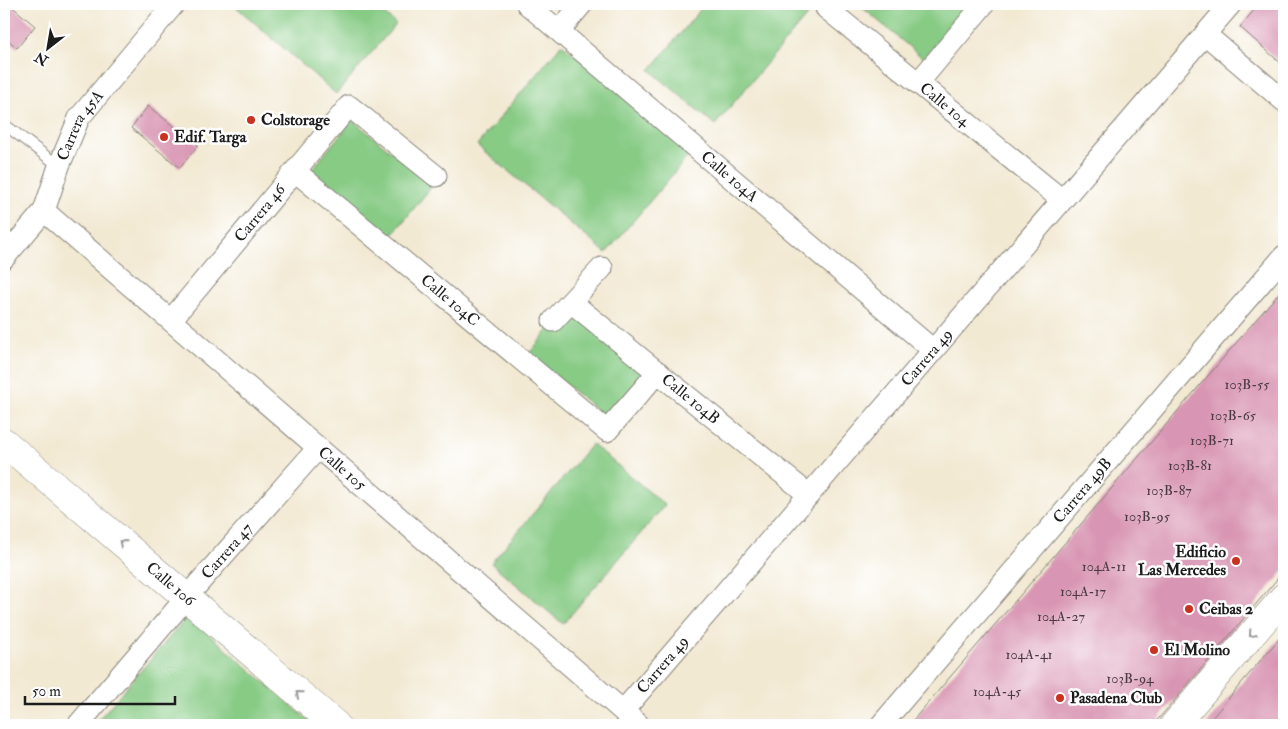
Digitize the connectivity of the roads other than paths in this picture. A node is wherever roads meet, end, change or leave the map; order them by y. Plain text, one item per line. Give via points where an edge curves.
1 (174, 4) edge
2 (527, 4) edge
3 (582, 4) edge
4 (984, 4) edge
5 (1231, 4) edge
6 (828, 6) edge
7 (559, 31) junction
8 (1205, 34) junction
9 (918, 83) junction
10 (1284, 101) edge
11 (4, 124) edge
12 (58, 166) junction
13 (295, 171) junction
14 (436, 176) dead end
15 (1062, 200) junction
16 (44, 211) junction
17 (1284, 256) edge
18 (4, 258) edge
19 (602, 268) dead end
20 (571, 302) junction
21 (171, 320) junction
22 (553, 321) dead end
23 (934, 350) junction
24 (658, 372) junction
25 (4, 442) edge
26 (318, 448) junction
27 (809, 495) junction
28 (1284, 597) edge
29 (186, 598) junction
30 (623, 712) junction
31 (78, 725) edge
32 (336, 725) edge
33 (639, 725) edge
34 (881, 725) edge
35 (1174, 725) edge

1 - 12 street, Carrera 45A via 79,118
2 - 7 street, Calle 104A
3 - 7 street
4 - 9 street
5 - 8 street, Carrera 49
6 - 9 street, Calle 104
7 - 23 street, Calle 104A
8 - 10 street
8 - 15 street, Carrera 49
9 - 15 street, Calle 104
11 - 12 lane
12 - 16 street, Carrera 45A
13 - 14 street, Carrera 46 via 349,106
13 - 21 street, Carrera 46
13 - 24 street, Calle 104C via 607,431
15 - 23 street, Carrera 49
16 - 18 street, Carrera 45A
16 - 21 street, Calle 105
17 - 34 street, Carrera 49B
19 - 20 street
20 - 22 street
20 - 24 street, Calle 104B
21 - 26 street, Calle 105
23 - 27 street, Carrera 49
24 - 27 street, Calle 104B
29 -> 25 street, Calle 106
26 - 29 street, Carrera 47
26 - 30 street, Calle 105
27 - 30 street, Carrera 49
28 -> 35 street
29 - 31 street, Carrera 47
32 -> 29 street, Calle 106
30 - 33 street, Calle 105

